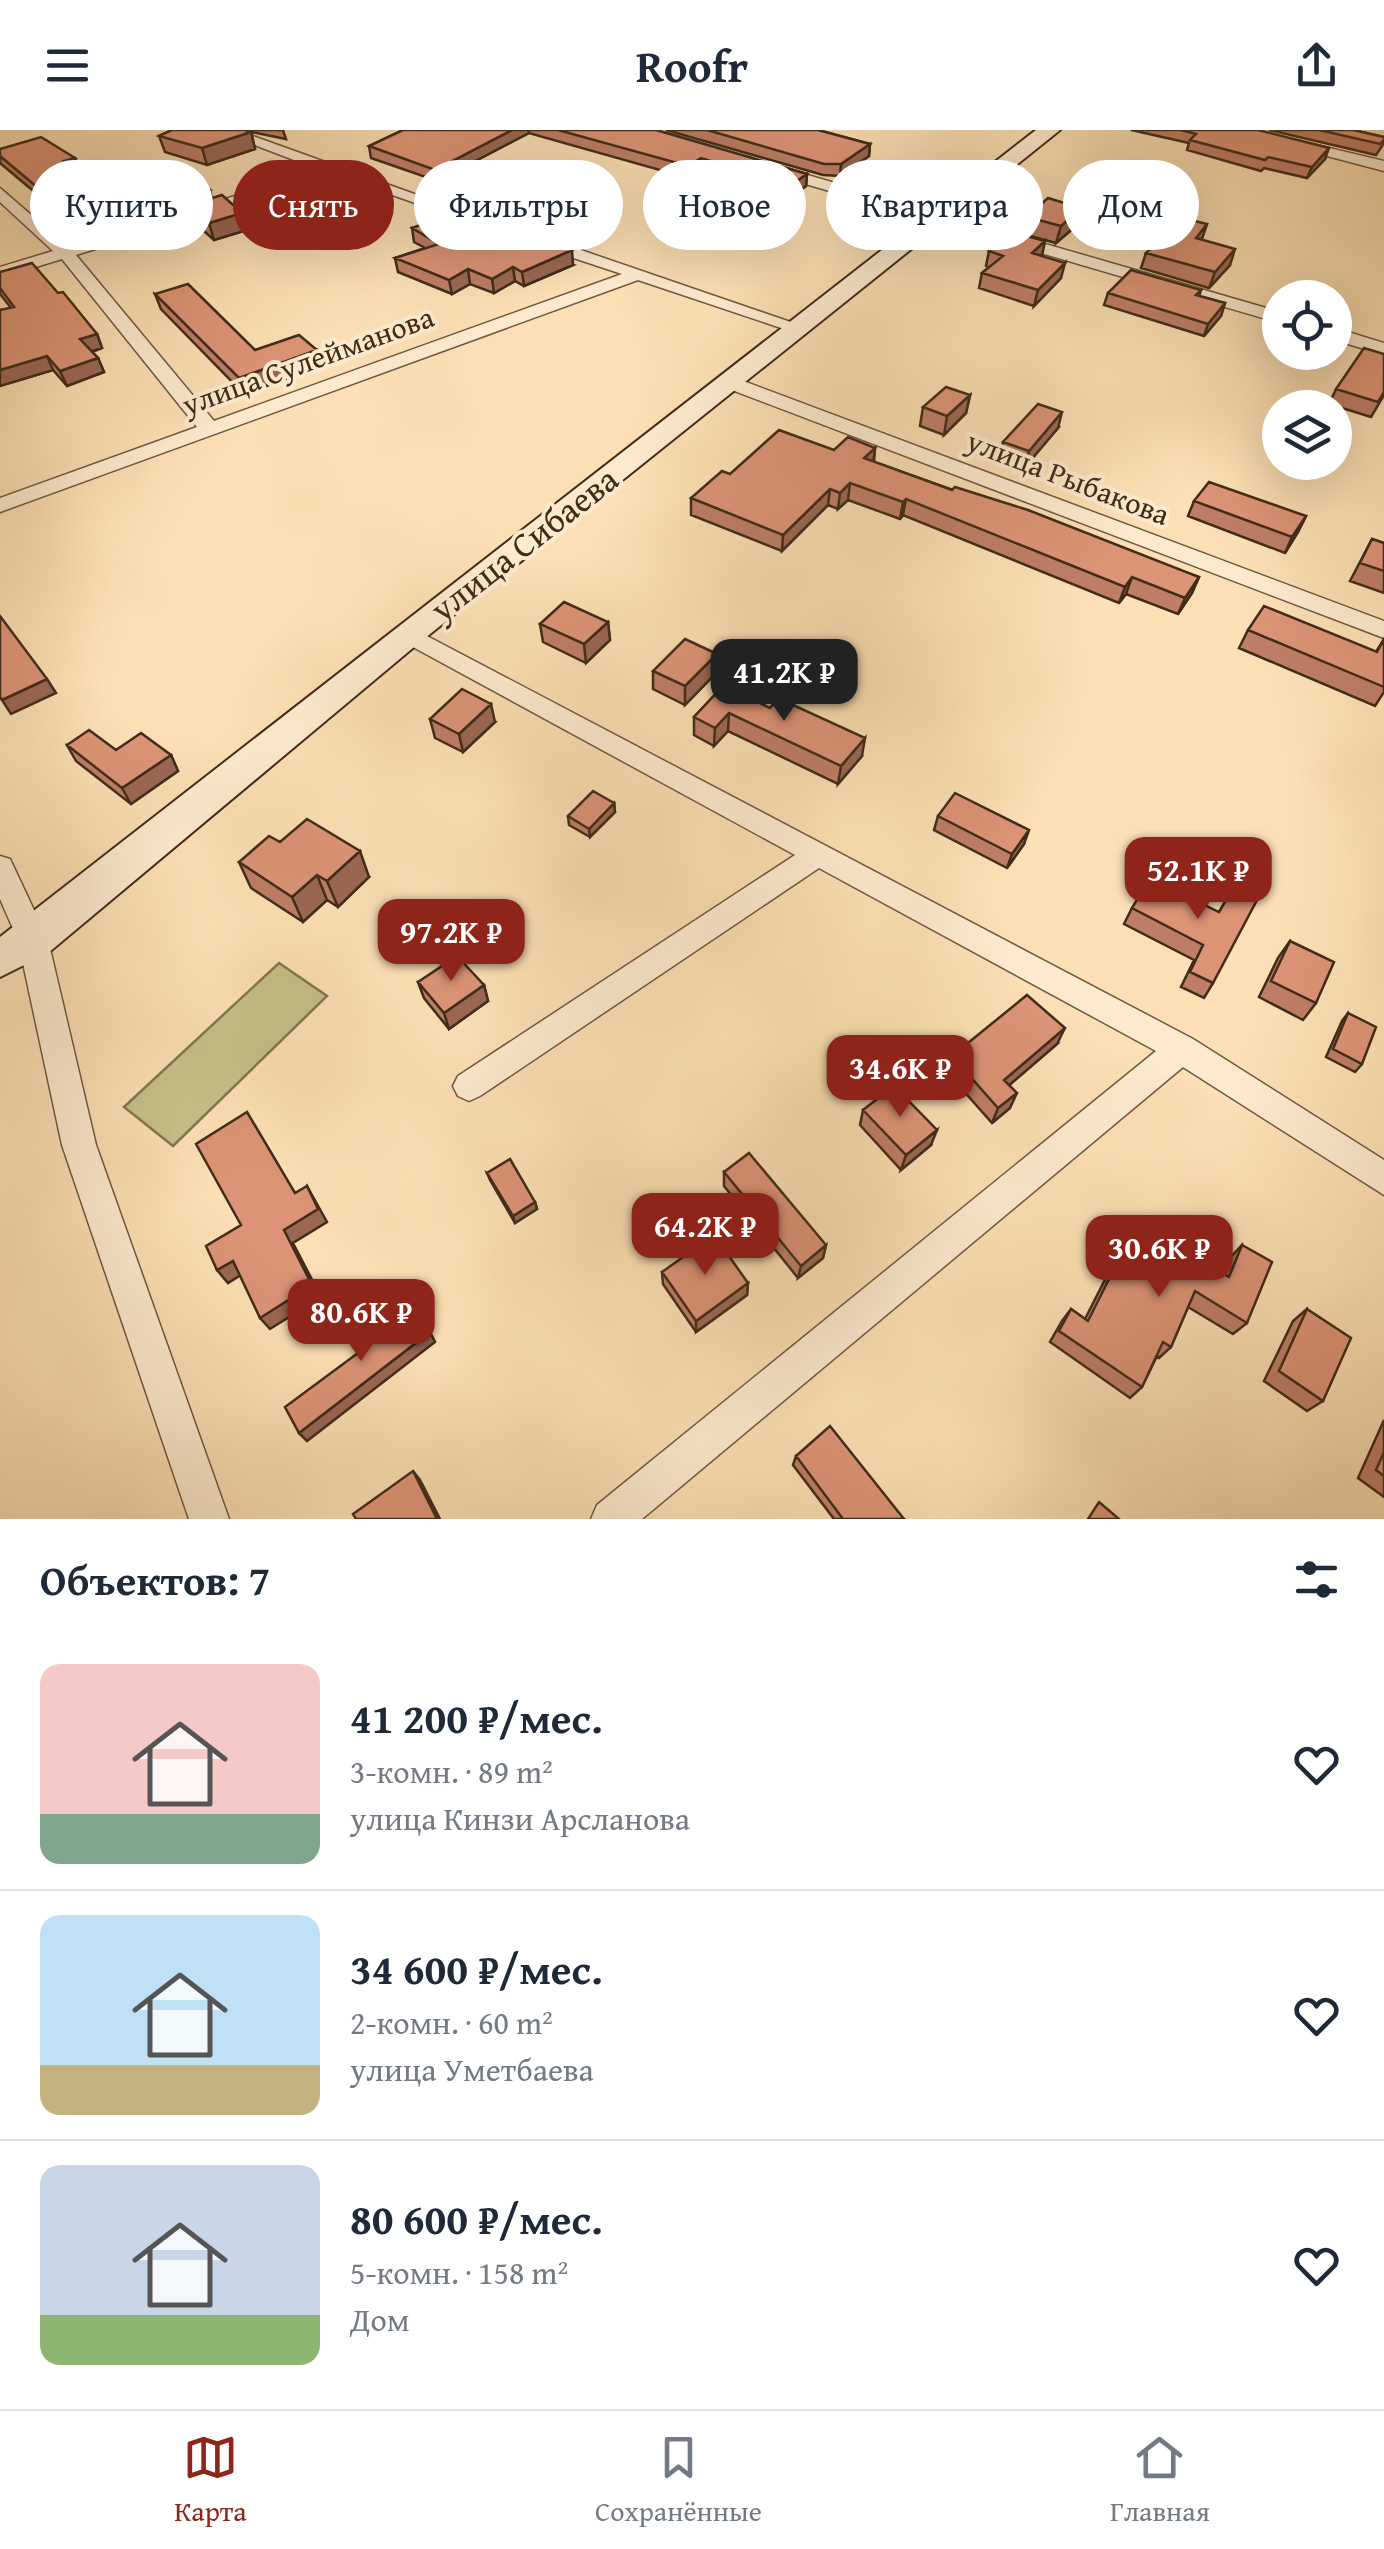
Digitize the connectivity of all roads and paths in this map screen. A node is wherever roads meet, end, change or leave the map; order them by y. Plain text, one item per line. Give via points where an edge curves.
1 (222, 130) edge
2 (1048, 130) edge
3 (1236, 130) edge
4 (301, 160) edge
5 (1010, 160) edge
6 (1384, 166) edge
7 (0, 193) edge
8 (233, 203) edge
9 (1043, 249) edge
10 (566, 250) edge
11 (896, 250) edge
12 (68, 255) junction
13 (0, 274) edge
14 (638, 274) junction
15 (1262, 313) edge
16 (799, 328) junction
17 (1352, 339) edge
18 (1384, 348) edge
19 (731, 383) junction
20 (209, 428) junction
21 (0, 505) edge
22 (1384, 630) edge
23 (408, 634) junction
24 (818, 854) junction
25 (0, 868) edge
26 (16, 950) edge
27 (1182, 1048) junction
28 (469, 1086) dead end
29 (1384, 1179) edge
30 (210, 1519) edge
31 (610, 1519) edge

1 - 4 street
2 - 5 main road, улица Сибаева
3 - 6 street
7 - 12 street
8 - 12 street
9 - 15 street
10 - 14 street
11 - 16 main road, улица Сибаева
12 - 13 street
12 - 20 street
14 - 16 street
14 - 20 street, улица Сулейманова
16 - 19 main road, улица Сибаева
17 - 18 street
19 - 22 street, улица Рыбакова
19 - 23 main road, улица Сибаева
20 - 21 street, улица Сулейманова
23 - 24 street
23 - 26 main road, улица Сибаева
24 - 27 street
24 - 28 street
25 - 26 street
26 - 30 street
27 - 29 street
27 - 31 street

